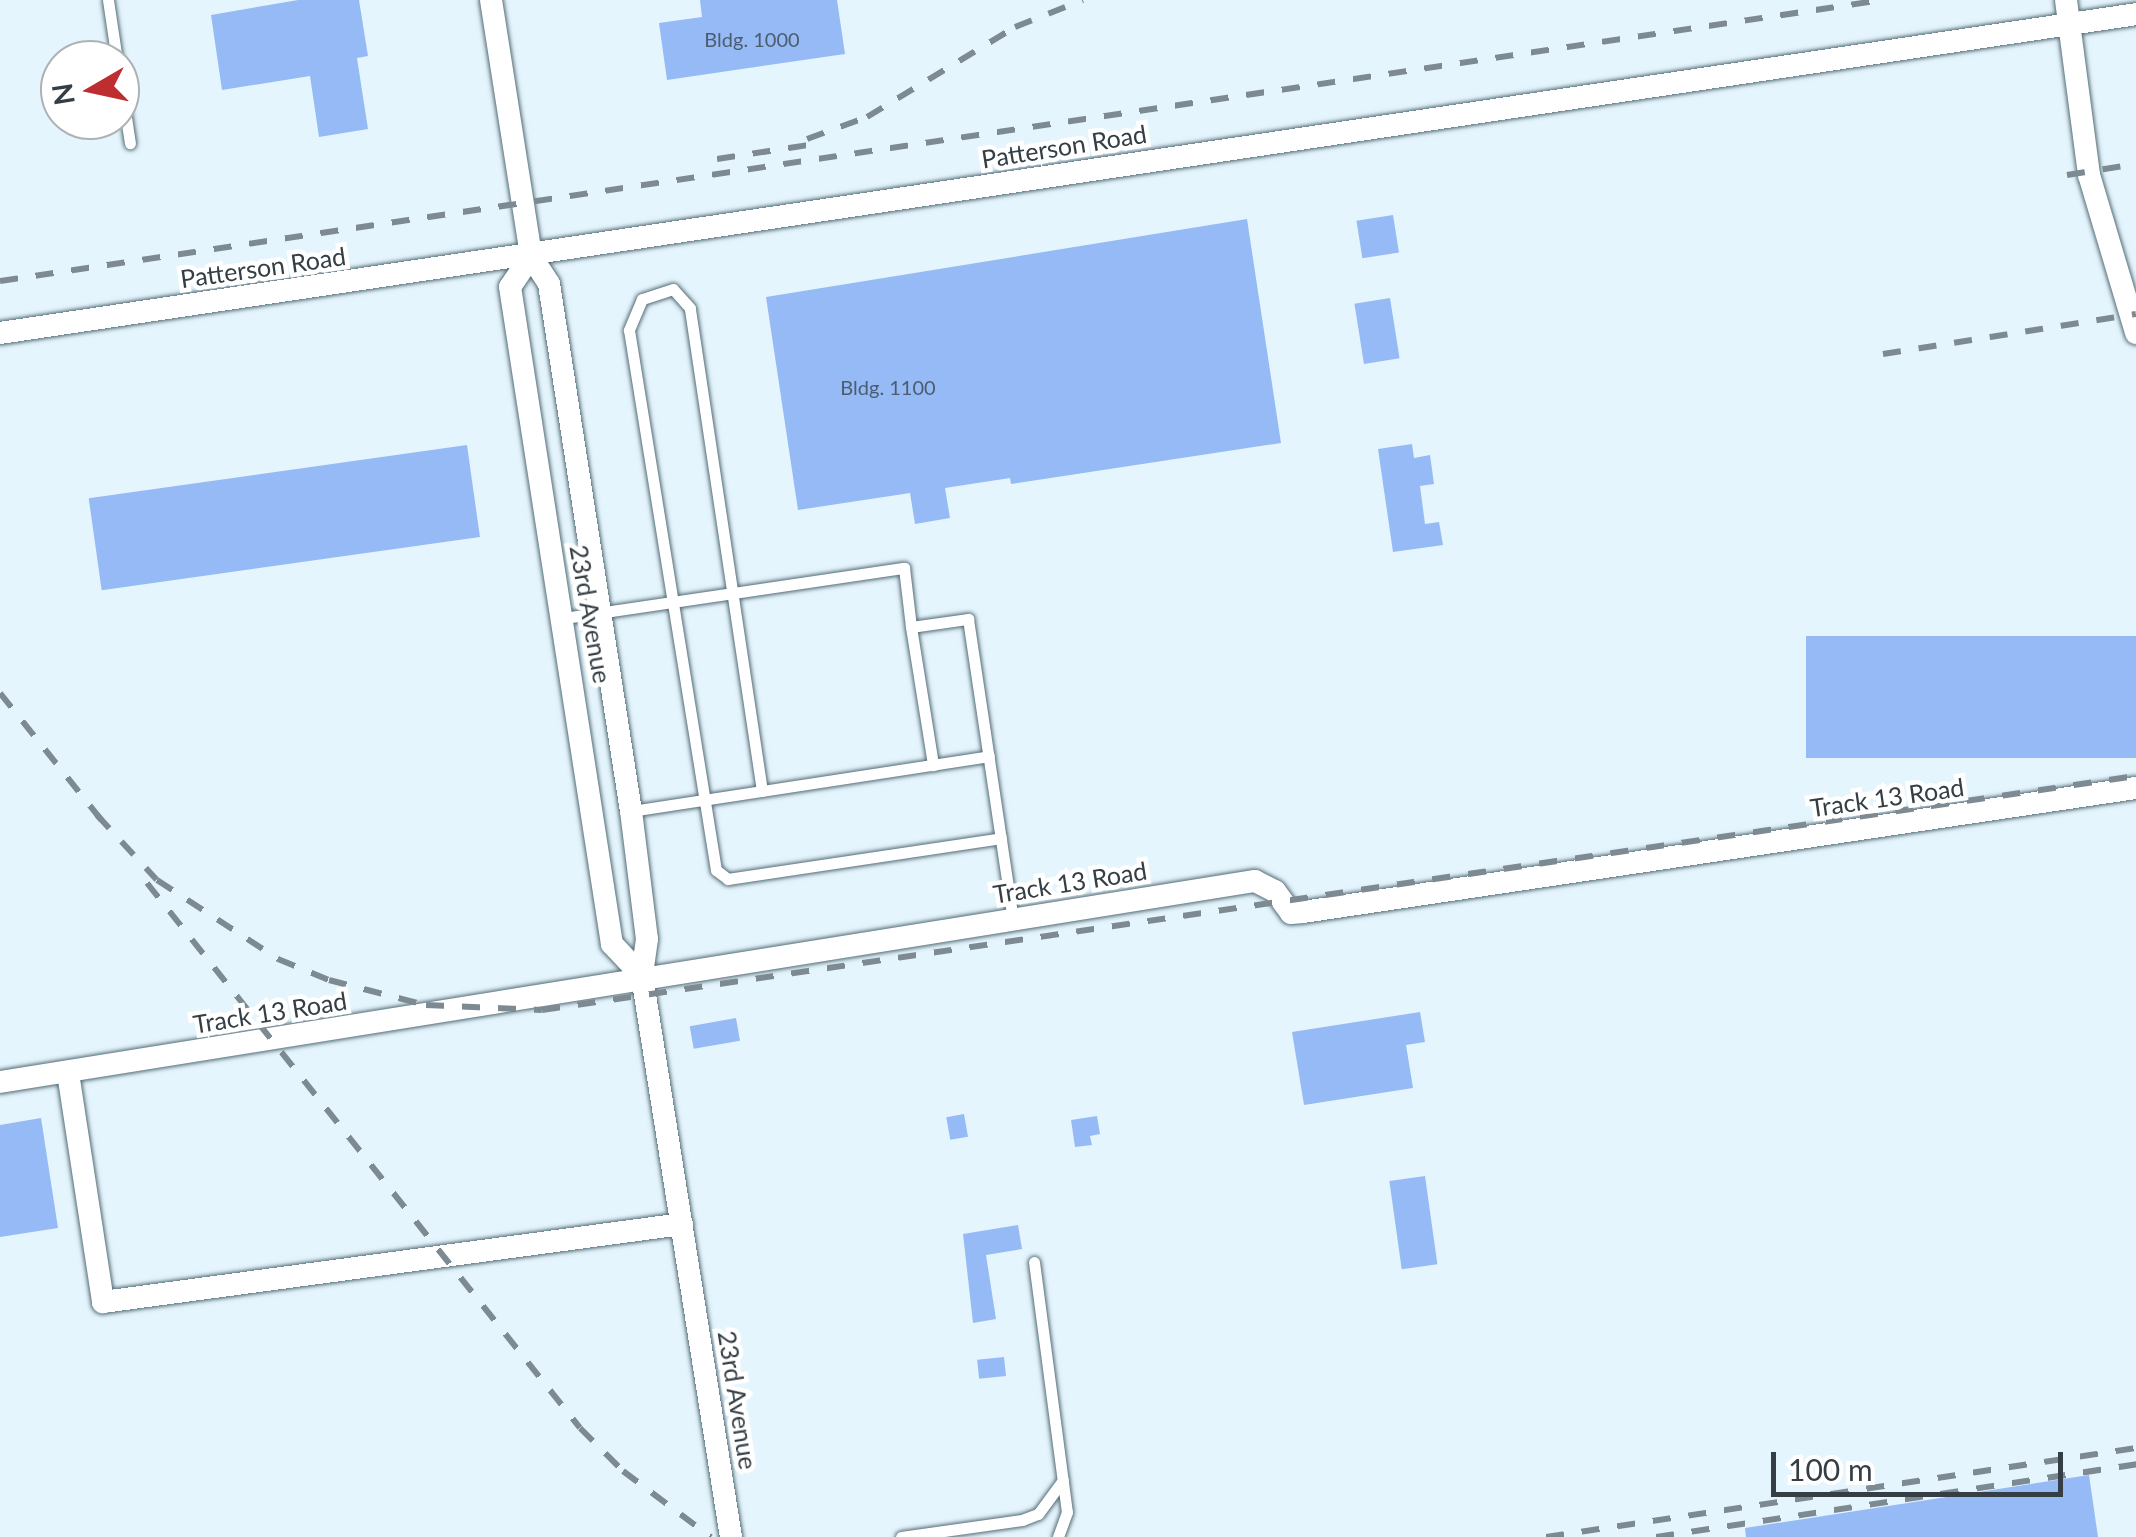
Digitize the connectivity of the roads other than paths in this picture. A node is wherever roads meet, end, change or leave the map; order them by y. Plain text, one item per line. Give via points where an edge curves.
1 (108, 0) edge
2 (491, 0) edge
3 (2066, 0) edge
4 (2136, 14) edge
5 (2070, 24) junction
6 (114, 40) edge
7 (531, 256) junction
8 (0, 333) edge
9 (2136, 333) edge
10 (728, 594) junction
11 (669, 602) junction
12 (598, 614) junction
13 (564, 618) junction
14 (912, 627) junction
15 (989, 756) junction
16 (933, 764) junction
17 (2136, 788) edge
18 (762, 791) junction
19 (701, 800) junction
20 (632, 811) junction
21 (1001, 838) junction
22 (1014, 919) junction
23 (642, 976) junction
24 (68, 1072) junction
25 (0, 1082) edge
26 (682, 1224) junction
27 (1034, 1262) dead end
28 (1062, 1480) junction
29 (734, 1535) edge
30 (901, 1537) edge
31 (1058, 1537) edge

1 - 6 lane
2 - 7 street, 23rd Avenue
3 - 5 street
4 - 5 street, Patterson Road
5 - 7 street, Patterson Road
5 - 9 street via 2088,172
7 - 8 street, Patterson Road
7 - 12 street, 23rd Avenue via 549,284
7 - 13 street, 23rd Avenue via 510,287
10 - 11 lane
10 - 11 lane via 690,308 682,292 672,289 642,299 629,330
10 - 14 lane via 904,568
10 - 18 lane
11 - 12 lane
11 - 19 lane
12 - 13 lane
12 - 20 street, 23rd Avenue
13 - 23 street, 23rd Avenue via 612,944
14 - 15 lane via 968,619
14 - 16 lane
15 - 16 lane
15 - 21 lane
16 - 18 lane
17 - 22 street, Track 13 Road via 1304,912 1292,913 1255,881
18 - 19 lane
19 - 20 lane
19 - 21 lane via 712,860 728,879
20 - 23 street, 23rd Avenue via 647,939
21 - 22 lane
22 - 23 street, Track 13 Road
23 - 24 street, Track 13 Road
23 - 26 street, 23rd Avenue
24 - 25 street, Track 13 Road
24 - 26 street via 103,1302
26 - 29 street, 23rd Avenue
27 - 28 lane
28 - 30 lane via 1038,1514
28 - 31 lane via 1067,1512

